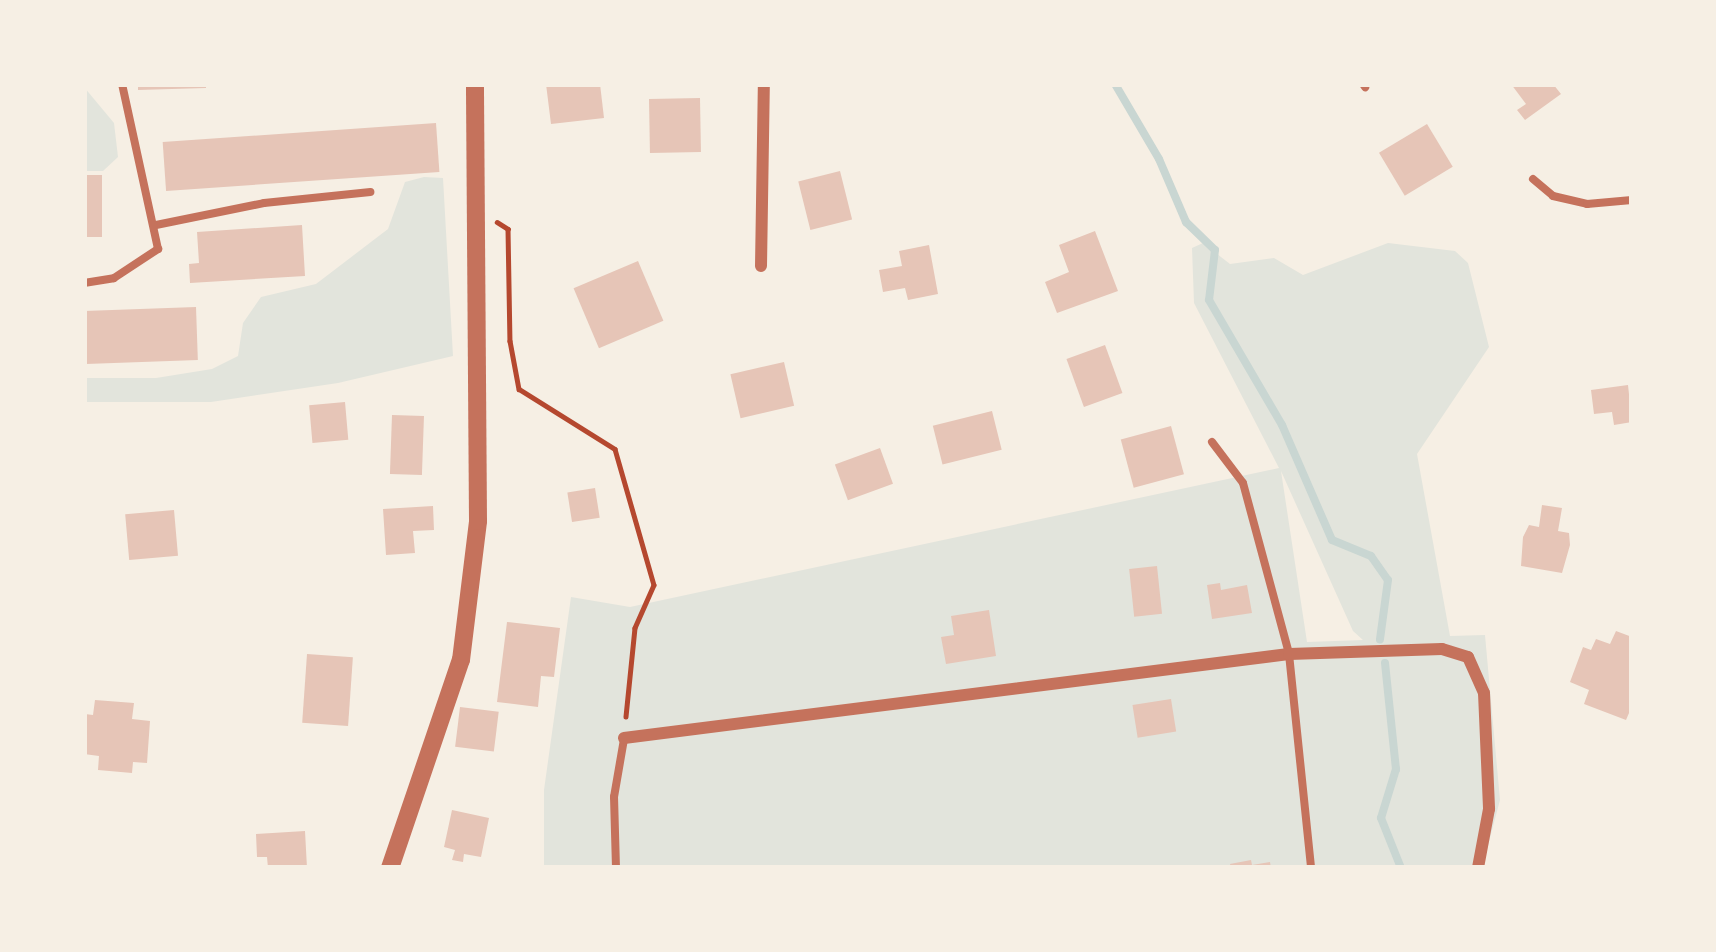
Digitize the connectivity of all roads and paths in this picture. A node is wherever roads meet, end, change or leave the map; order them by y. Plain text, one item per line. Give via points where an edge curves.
1 (122, 84) edge
2 (475, 84) edge
3 (764, 84) edge
4 (1533, 179) dead end
5 (370, 193) dead end
6 (1632, 200) edge
7 (477, 210) junction
8 (156, 225) junction
9 (761, 266) dead end
10 (84, 283) edge
11 (1212, 442) dead end
12 (1289, 654) junction
13 (624, 738) junction
14 (389, 868) edge
15 (616, 868) edge
16 (1311, 868) edge
17 (1478, 868) edge

1 - 8 lane
2 - 7 street
3 - 9 street
4 - 6 lane via 1553,196 1587,204
5 - 8 lane via 263,202
7 - 13 path via 508,229 519,389 614,449 654,585 635,628
7 - 14 street via 478,520 461,660
8 - 10 lane via 158,249 114,278
11 - 12 lane via 1249,498
12 - 13 street
12 - 16 lane
12 - 17 street via 1442,649 1468,657 1484,693 1489,808
13 - 15 lane via 614,797

